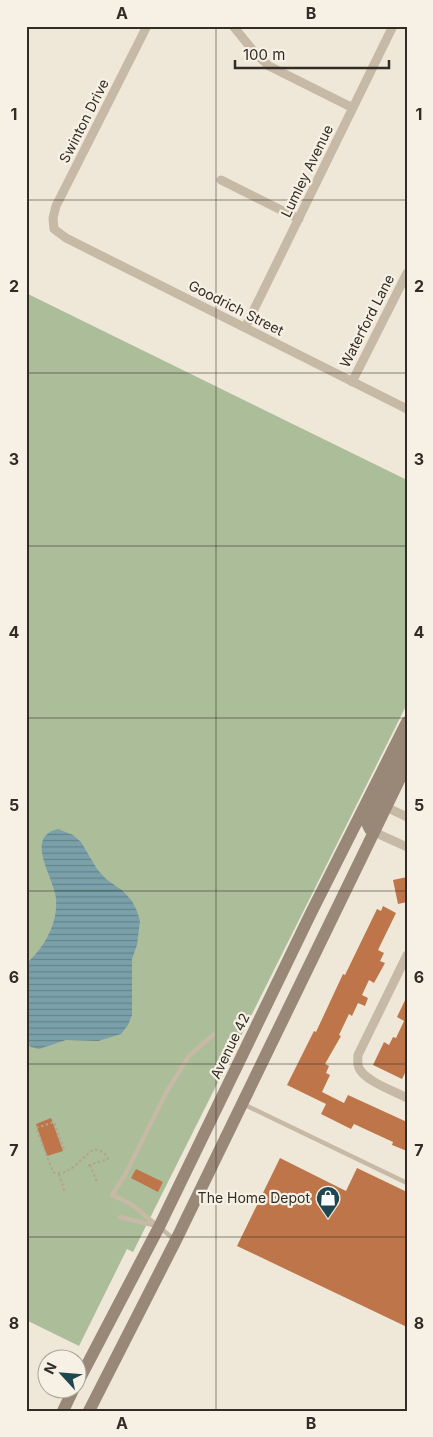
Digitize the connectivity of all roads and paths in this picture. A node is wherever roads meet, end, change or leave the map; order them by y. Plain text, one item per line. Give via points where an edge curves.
1 (147, 26) edge
2 (233, 26) edge
3 (393, 26) edge
4 (353, 108) junction
5 (221, 180) dead end
6 (299, 219) junction
7 (54, 229) joint
8 (407, 273) edge
9 (245, 328) junction
10 (352, 382) junction
11 (407, 409) edge
12 (406, 722) edge
13 (407, 764) edge
14 (386, 807) junction
15 (407, 817) edge
16 (374, 832) junction
17 (407, 847) edge
18 (407, 955) edge
19 (213, 1035) dead end
20 (407, 1098) edge
21 (242, 1103) junction
22 (64, 1149) dead end
23 (90, 1165) junction
24 (86, 1166) dead end
25 (59, 1174) junction
26 (97, 1182) dead end
27 (407, 1183) edge
28 (65, 1193) dead end
29 (120, 1217) dead end
30 (159, 1226) junction
31 (176, 1240) junction
32 (88, 1363) edge
33 (89, 1411) edge

1 - 7 street, Swinton Drive via 56,206
2 - 4 street via 269,66
3 - 4 street, Lumley Avenue
4 - 6 street, Lumley Avenue
5 - 6 street
6 - 9 street, Lumley Avenue
7 - 9 street, Goodrich Street
8 - 10 street, Waterford Lane
9 - 10 street, Goodrich Street
10 - 11 street, Goodrich Street
12 - 16 street via 401,754 367,823
12 - 30 street, Avenue 42
13 - 14 street
14 - 15 street
14 - 16 street
16 - 17 street
16 - 21 street
18 - 20 street via 358,1056 359,1069 374,1082
19 - 30 lane via 190,1056 167,1091 112,1195 131,1204
21 - 27 lane
21 - 31 street
22 - 25 path via 54,1122 36,1128 51,1170
23 - 24 path
23 - 25 path via 108,1159 100,1151 93,1150
23 - 26 path
25 - 28 path
29 - 30 lane
30 - 31 lane
30 - 32 street, Avenue 42
31 - 33 street

